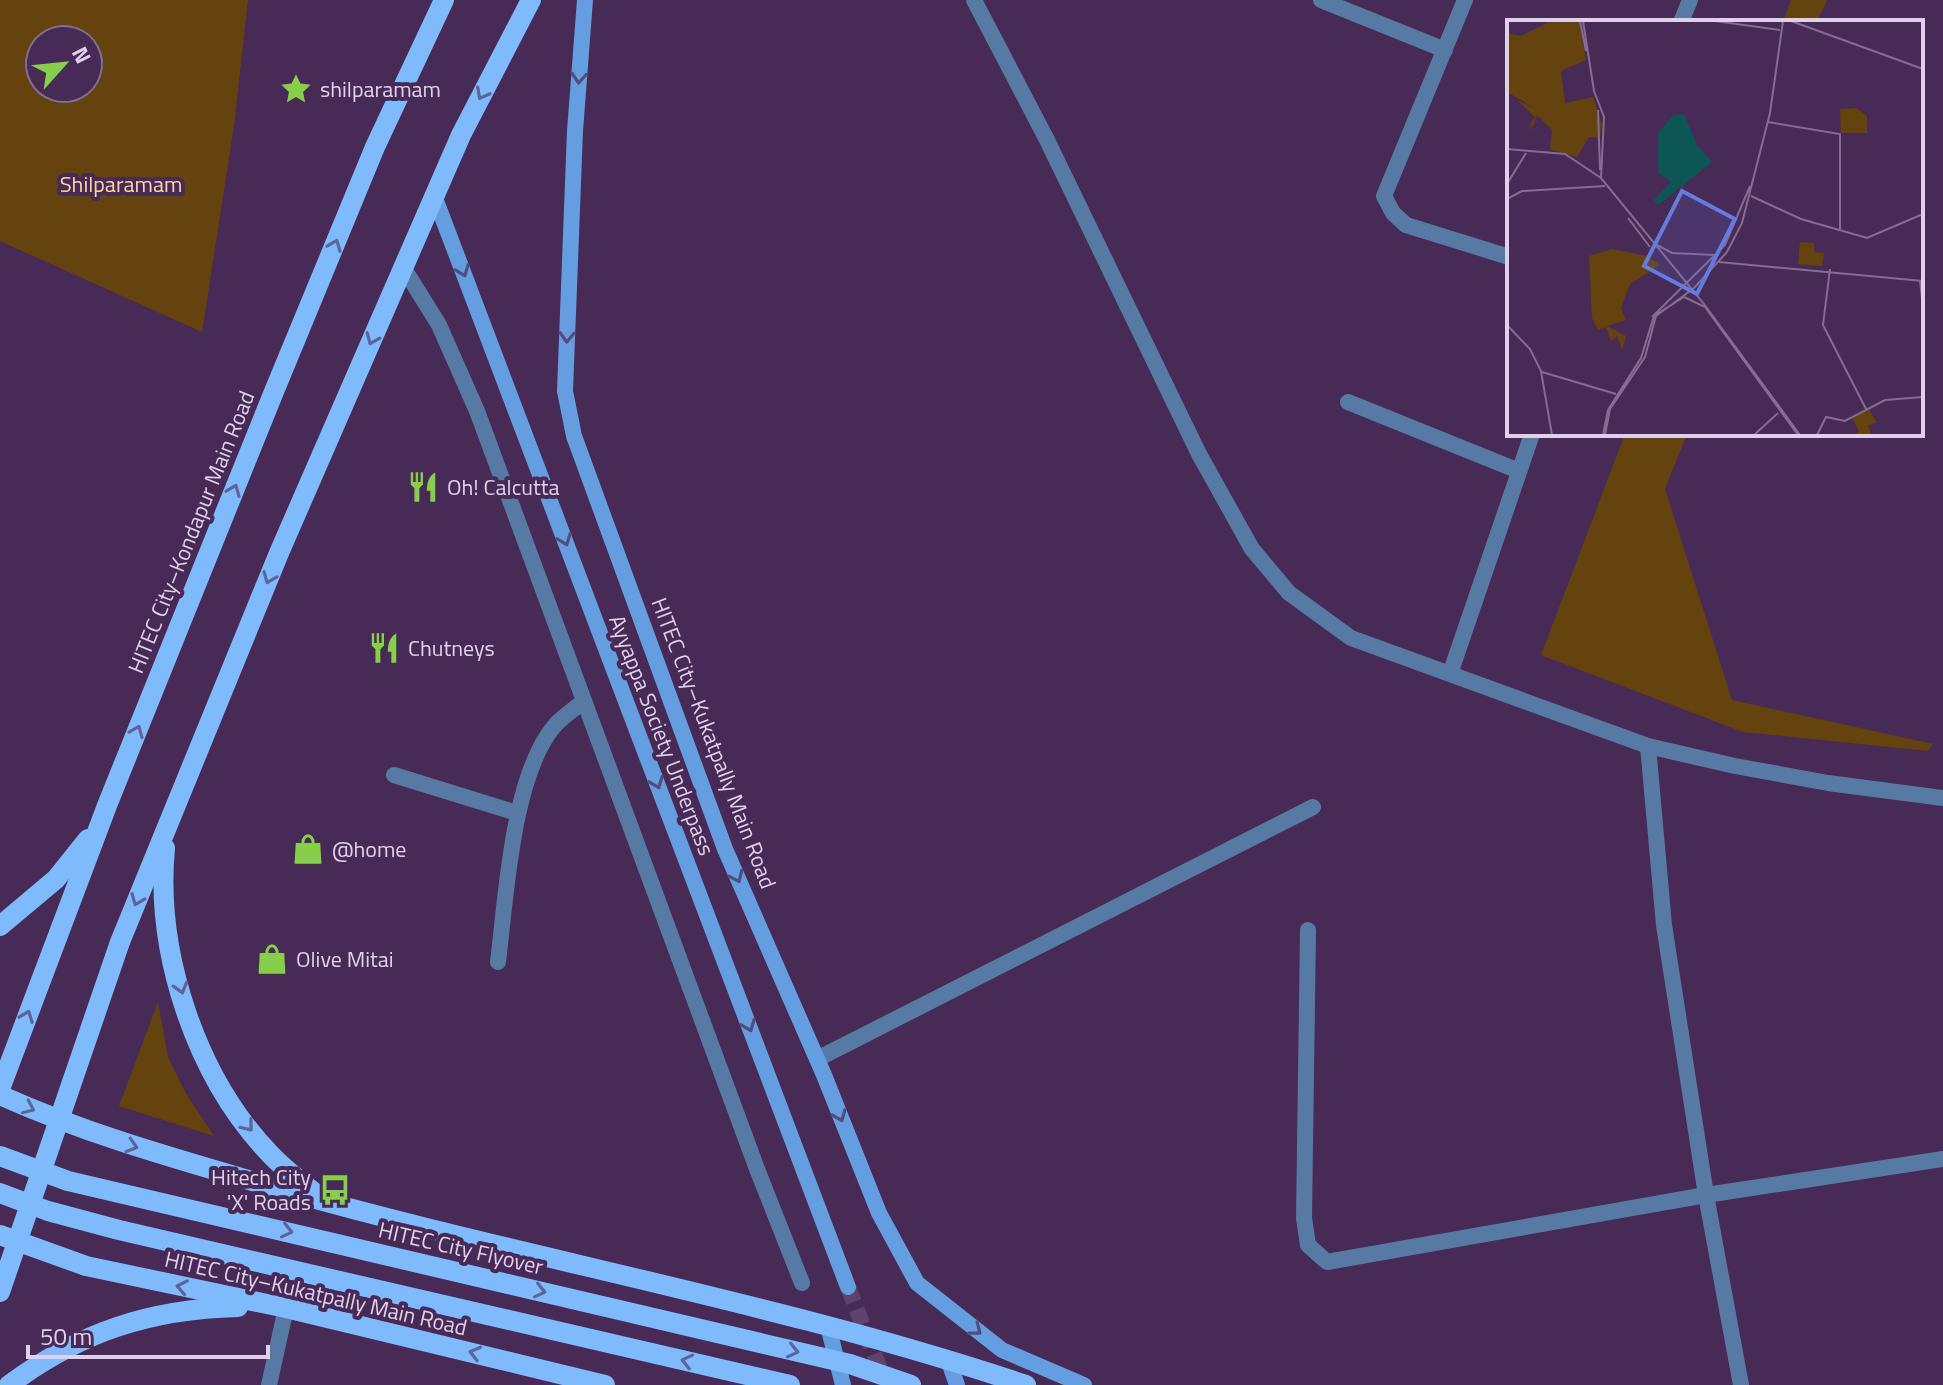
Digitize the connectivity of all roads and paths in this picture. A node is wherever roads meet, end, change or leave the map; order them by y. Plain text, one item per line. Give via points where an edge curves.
1 (444, 0) edge
2 (531, 0) edge
3 (585, 0) edge
4 (974, 0) edge
5 (1321, 0) edge
6 (1465, 0) edge
7 (1690, 0) edge
8 (1682, 20) edge
9 (1445, 50) junction
10 (435, 198) junction
11 (1507, 256) edge
12 (403, 267) junction
13 (1348, 402) dead end
14 (1531, 436) edge
15 (1519, 471) junction
16 (1450, 674) junction
17 (584, 701) junction
18 (1648, 746) junction
19 (394, 775) dead end
20 (1943, 798) edge
21 (108, 803) junction
22 (1313, 807) dead end
23 (517, 813) junction
24 (167, 828) junction
25 (0, 926) edge
26 (1308, 930) dead end
27 (498, 962) dead end
28 (817, 1059) junction
29 (0, 1092) edge
30 (58, 1121) junction
31 (0, 1156) edge
32 (1943, 1159) edge
33 (0, 1193) edge
34 (1706, 1195) junction
35 (326, 1203) junction
36 (9, 1238) edge
37 (802, 1283) dead end
38 (848, 1287) tunnel mouth
39 (0, 1292) edge
40 (286, 1308) junction
41 (828, 1326) junction
42 (948, 1359) junction
43 (9, 1385) edge
44 (269, 1385) edge
45 (605, 1385) edge
46 (790, 1385) edge
47 (843, 1385) edge
48 (911, 1385) edge
49 (957, 1385) edge
50 (1026, 1385) edge
51 (1084, 1385) edge
52 (1741, 1385) edge

21 -> 1 main road, HITEC City–Kondapur Main Road via 375,147
2 -> 10 main road via 461,135
3 -> 28 main road, HITEC City–Kukatpally Main Road via 565,391 574,436 725,849
4 - 16 street via 1199,454 1252,549 1289,593 1351,638
5 - 9 street
6 - 9 street
7 - 8 street
9 - 11 street via 1384,196 1406,225
10 - 12 main road
10 -> 38 main road, Ayyappa Society Underpass
12 - 17 street via 439,325 477,411
12 -> 24 main road
13 - 15 street
14 - 15 street
15 - 16 street
16 - 18 street
17 - 23 street via 555,725 540,750
17 - 37 street
18 - 20 street via 1828,783
18 - 34 street via 1664,925
19 - 23 street
21 - 25 main road via 87,841 56,879
29 -> 21 main road, HITEC City–Kondapur Main Road
22 - 28 street
23 - 27 street
24 -> 30 main road via 120,942
24 -> 35 main road via 166,922 185,1004 207,1060 234,1110 270,1154
26 - 34 street via 1304,1218 1308,1245 1327,1262
28 -> 51 main road, HITEC City–Kukatpally Main Road via 879,1213 917,1283 1002,1350
29 -> 30 main road
30 -> 35 main road
30 - 36 main road
31 -> 48 main road, HITEC City Flyover via 68,1181 850,1364
32 - 34 street
46 -> 33 main road via 119,1230
34 - 52 street
35 - 41 main road
36 - 39 main road
40 -> 36 main road, HITEC City–Kukatpally Main Road via 86,1266
40 - 43 main road via 200,1308 119,1325 81,1339
40 - 44 street
45 -> 40 main road, HITEC City–Kukatpally Main Road
41 - 42 main road
41 - 47 main road
42 - 49 main road
42 - 50 main road

